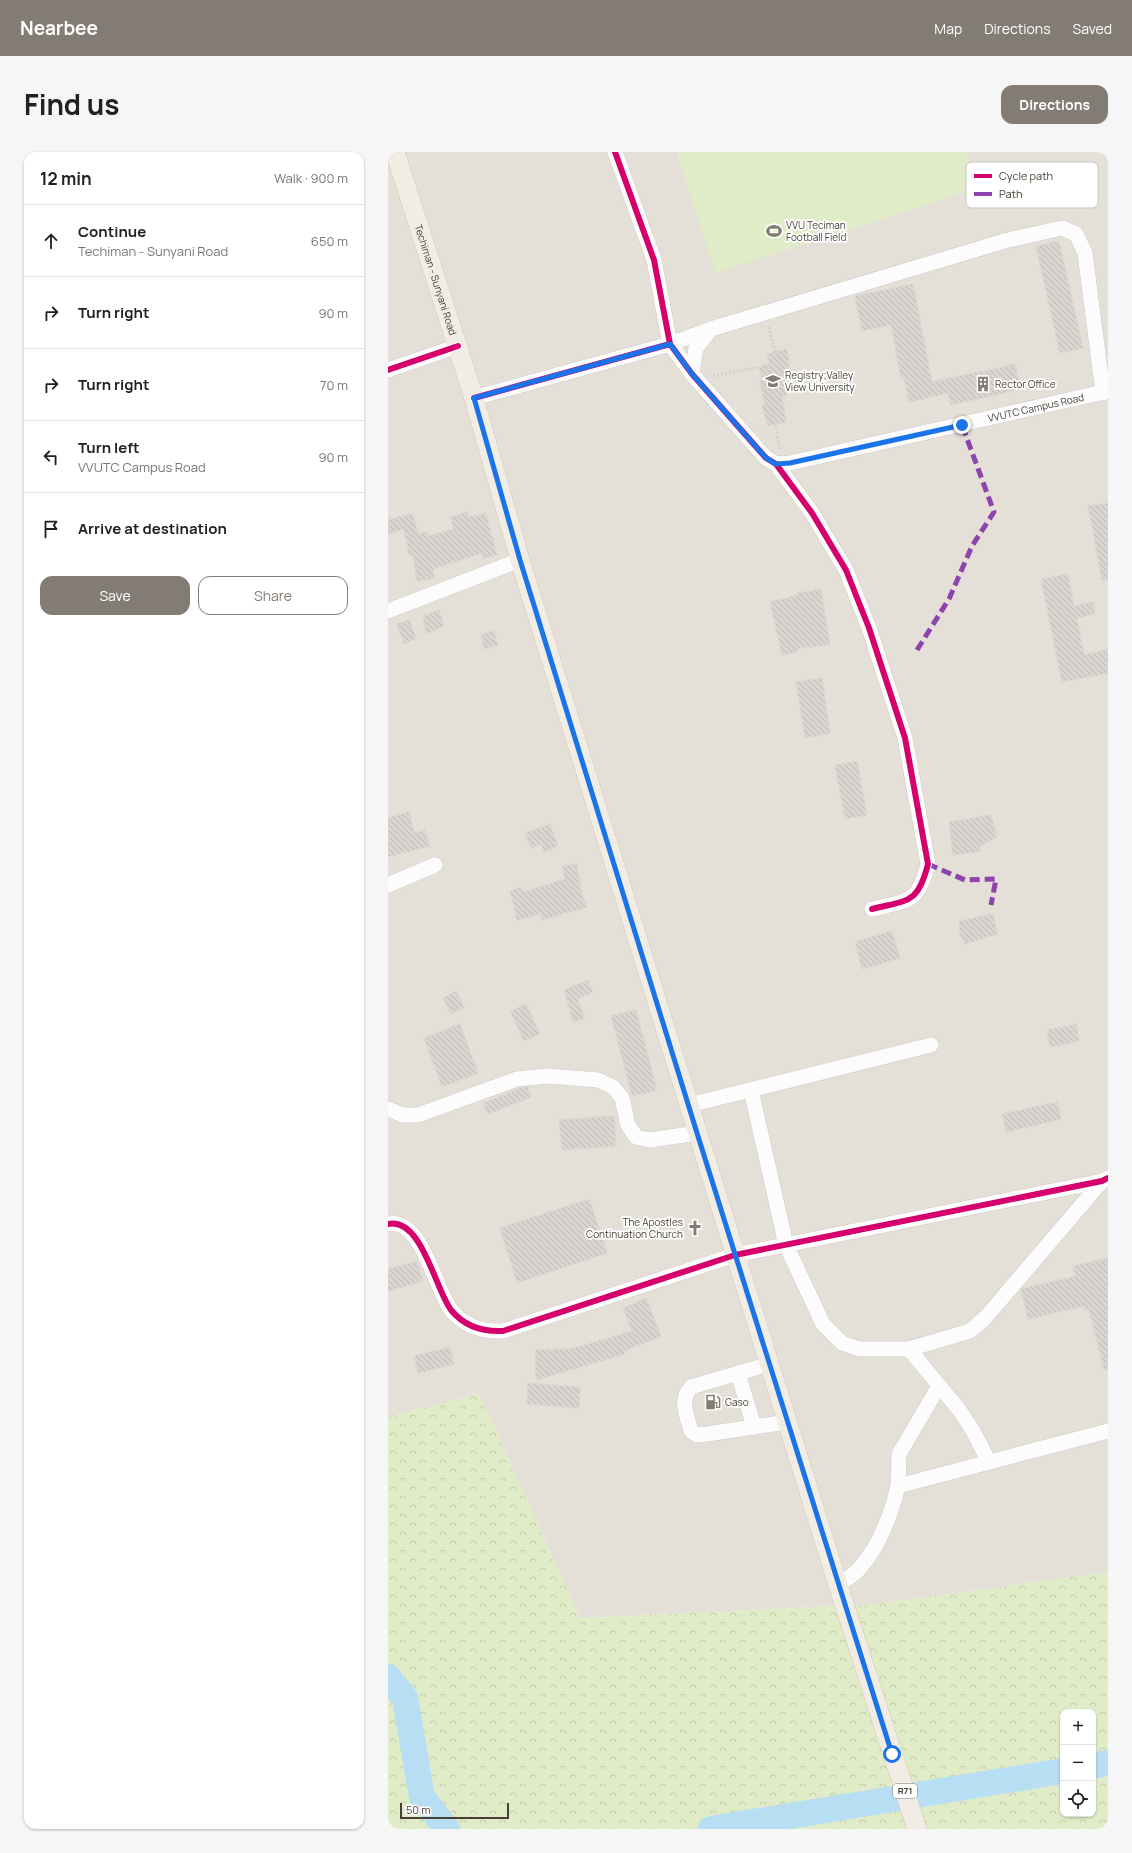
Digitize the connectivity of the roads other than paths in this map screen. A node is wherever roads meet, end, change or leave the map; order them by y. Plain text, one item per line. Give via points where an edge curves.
1 (395, 152) edge
2 (615, 152) edge
3 (711, 329) junction
4 (670, 344) junction
5 (458, 346) junction
6 (388, 370) edge
7 (695, 377) junction
8 (1106, 392) edge
9 (474, 398) junction
10 (776, 464) junction
11 (520, 560) junction
12 (388, 611) edge
13 (435, 865) dead end
14 (388, 885) edge
15 (872, 909) dead end
16 (931, 1045) dead end
17 (751, 1090) junction
18 (689, 1105) junction
19 (388, 1109) edge
20 (697, 1133) junction
21 (1105, 1179) edge
22 (388, 1224) edge
23 (786, 1245) junction
24 (735, 1255) junction
25 (909, 1349) junction
26 (769, 1364) junction
27 (738, 1373) junction
28 (939, 1386) junction
29 (787, 1422) junction
30 (754, 1427) junction
31 (1108, 1431) edge
32 (989, 1462) junction
33 (898, 1486) junction
34 (838, 1585) junction
35 (917, 1829) edge

1 - 5 main road, Techiman - Sunyani Road / R71
2 - 4 street via 654,260
3 - 4 street
3 - 7 street via 696,348
3 - 8 street via 1008,240 1062,228 1076,234 1085,253
4 - 7 street
4 - 9 street
5 - 6 street
5 - 9 main road, Techiman - Sunyani Road / R71
7 - 10 street via 766,458
8 - 10 street, VVUTC Campus Road via 797,462
9 - 11 main road, Techiman - Sunyani Road / R71
10 - 15 street via 812,513 846,570 869,628 905,738 928,864 923,884 912,899
11 - 12 street
11 - 18 main road, Techiman - Sunyani Road / R71
13 - 14 street
16 - 17 street
17 - 18 street
17 - 23 street
18 - 20 main road, Techiman - Sunyani Road / R71
19 - 20 street via 403,1115 418,1115 518,1079 555,1076 598,1080 613,1087 622,1098 628,1125 636,1137 650,1140
20 - 24 main road, Techiman - Sunyani Road / R71
21 - 23 street
21 - 25 street via 986,1317 970,1330
22 - 24 street via 393,1222 406,1226 417,1239 451,1310 471,1326 488,1332 503,1331
23 - 24 street
23 - 25 street via 823,1324 842,1342 859,1349
24 - 26 main road, Techiman - Sunyani Road / R71
25 - 28 street
26 - 27 street
26 - 29 main road, Techiman - Sunyani Road / R71
27 - 30 street
27 - 30 street via 691,1387 685,1393 684,1401 691,1431 697,1435
28 - 32 street via 969,1424
28 - 33 street via 899,1454
29 - 30 street
29 - 34 main road, Techiman - Sunyani Road / R71
31 - 32 street
32 - 33 street
33 - 34 street via 891,1515 875,1547 860,1569
34 - 35 main road, Techiman - Sunyani Road / R71

